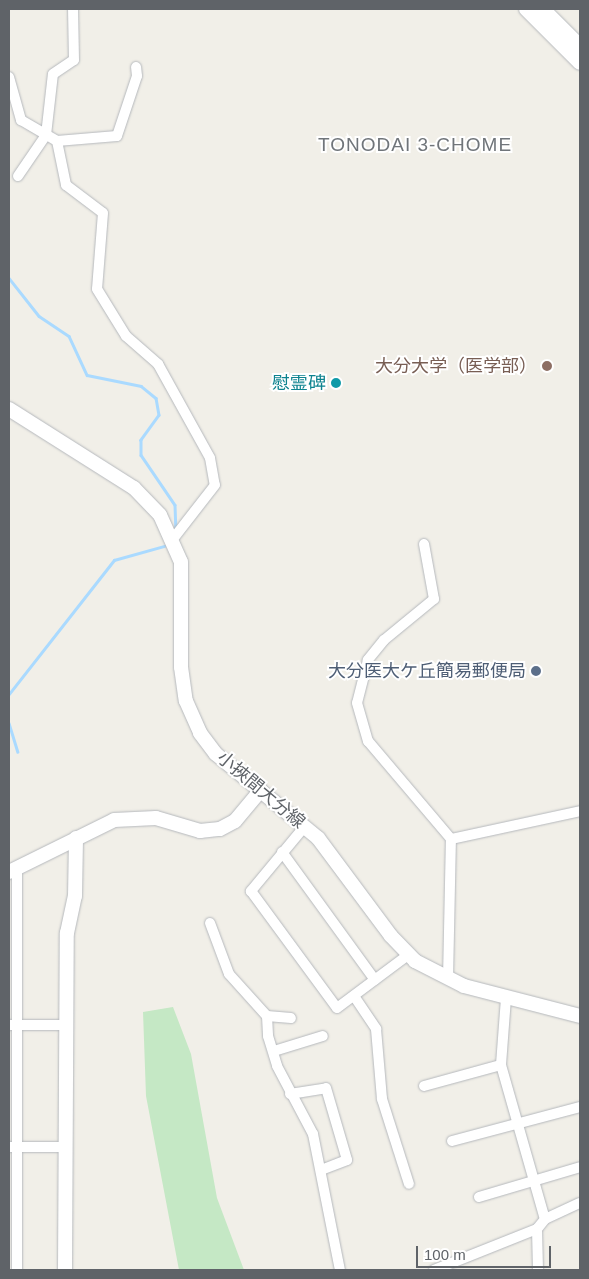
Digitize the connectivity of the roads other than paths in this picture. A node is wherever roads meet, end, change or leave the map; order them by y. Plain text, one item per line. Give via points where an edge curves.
1 (73, 9) edge
2 (526, 9) edge
3 (543, 9) edge
4 (580, 46) edge
5 (580, 63) edge
6 (136, 67) dead end
7 (9, 77) edge
8 (12, 93) edge
9 (46, 135) junction
10 (57, 141) junction
11 (18, 176) dead end
12 (9, 409) edge
13 (173, 539) junction
14 (424, 544) dead end
15 (261, 790) junction
16 (580, 811) edge
17 (305, 826) junction
18 (76, 838) junction
19 (451, 840) junction
20 (282, 852) junction
21 (13, 870) edge
22 (210, 923) dead end
23 (408, 955) junction
24 (448, 979) junction
25 (375, 980) junction
26 (354, 996) junction
27 (506, 998) junction
28 (268, 1016) junction
29 (580, 1016) edge
30 (291, 1018) dead end
31 (13, 1025) edge
32 (66, 1026) junction
33 (323, 1036) dead end
34 (274, 1051) junction
35 (502, 1065) junction
36 (424, 1086) dead end
37 (290, 1094) junction
38 (580, 1107) edge
39 (518, 1124) junction
40 (452, 1141) dead end
41 (13, 1147) edge
42 (65, 1147) junction
43 (580, 1167) edge
44 (323, 1169) junction
45 (533, 1180) junction
46 (409, 1184) dead end
47 (479, 1197) dead end
48 (580, 1203) edge
49 (544, 1218) junction
50 (537, 1229) junction
51 (17, 1270) edge
52 (65, 1270) edge
53 (340, 1270) edge
54 (434, 1270) edge
55 (538, 1270) edge

1 - 9 street via 74,60 52,74
2 - 5 main road
3 - 4 main road
6 - 10 street via 117,136
7 - 8 street
8 - 9 street via 21,120
9 - 10 street
9 - 11 street
10 - 13 street via 66,185 103,213 97,289 126,336 158,364 212,464 215,484
12 - 13 main road, 小挾間大分線 via 134,488 160,515
13 - 15 main road, 小挾間大分線 via 183,583 182,684 190,716 216,754
14 - 19 street via 434,599 374,649 362,673 357,703 368,741
15 - 17 main road, 小挾間大分線
15 - 18 main road via 236,821 220,829 200,831 135,817 114,820
16 - 19 street
17 - 20 street
17 - 23 main road, 小挾間大分線
18 - 21 main road
18 - 32 main road via 75,896 67,933
19 - 24 street
20 - 25 street
20 - 26 street via 251,891 337,1008
21 - 31 street
22 - 28 street via 229,974
23 - 24 main road, 小挾間大分線
23 - 25 street
24 - 27 main road, 小挾間大分線
25 - 26 street
26 - 46 street via 376,1030 382,1099
27 - 29 main road, 小挾間大分線
27 - 35 street
28 - 30 street
28 - 34 street via 268,1036
31 - 32 street
31 - 41 street
32 - 42 main road
33 - 34 street
34 - 37 street
35 - 36 street
35 - 39 street
37 - 44 street via 313,1134
37 - 44 street via 326,1088 347,1160
38 - 39 street
39 - 40 street
39 - 45 street
41 - 42 street
41 - 51 street
42 - 52 main road
43 - 45 street
44 - 53 street
45 - 47 street
45 - 49 street
48 - 49 street
49 - 50 street
50 - 54 street
50 - 55 street

